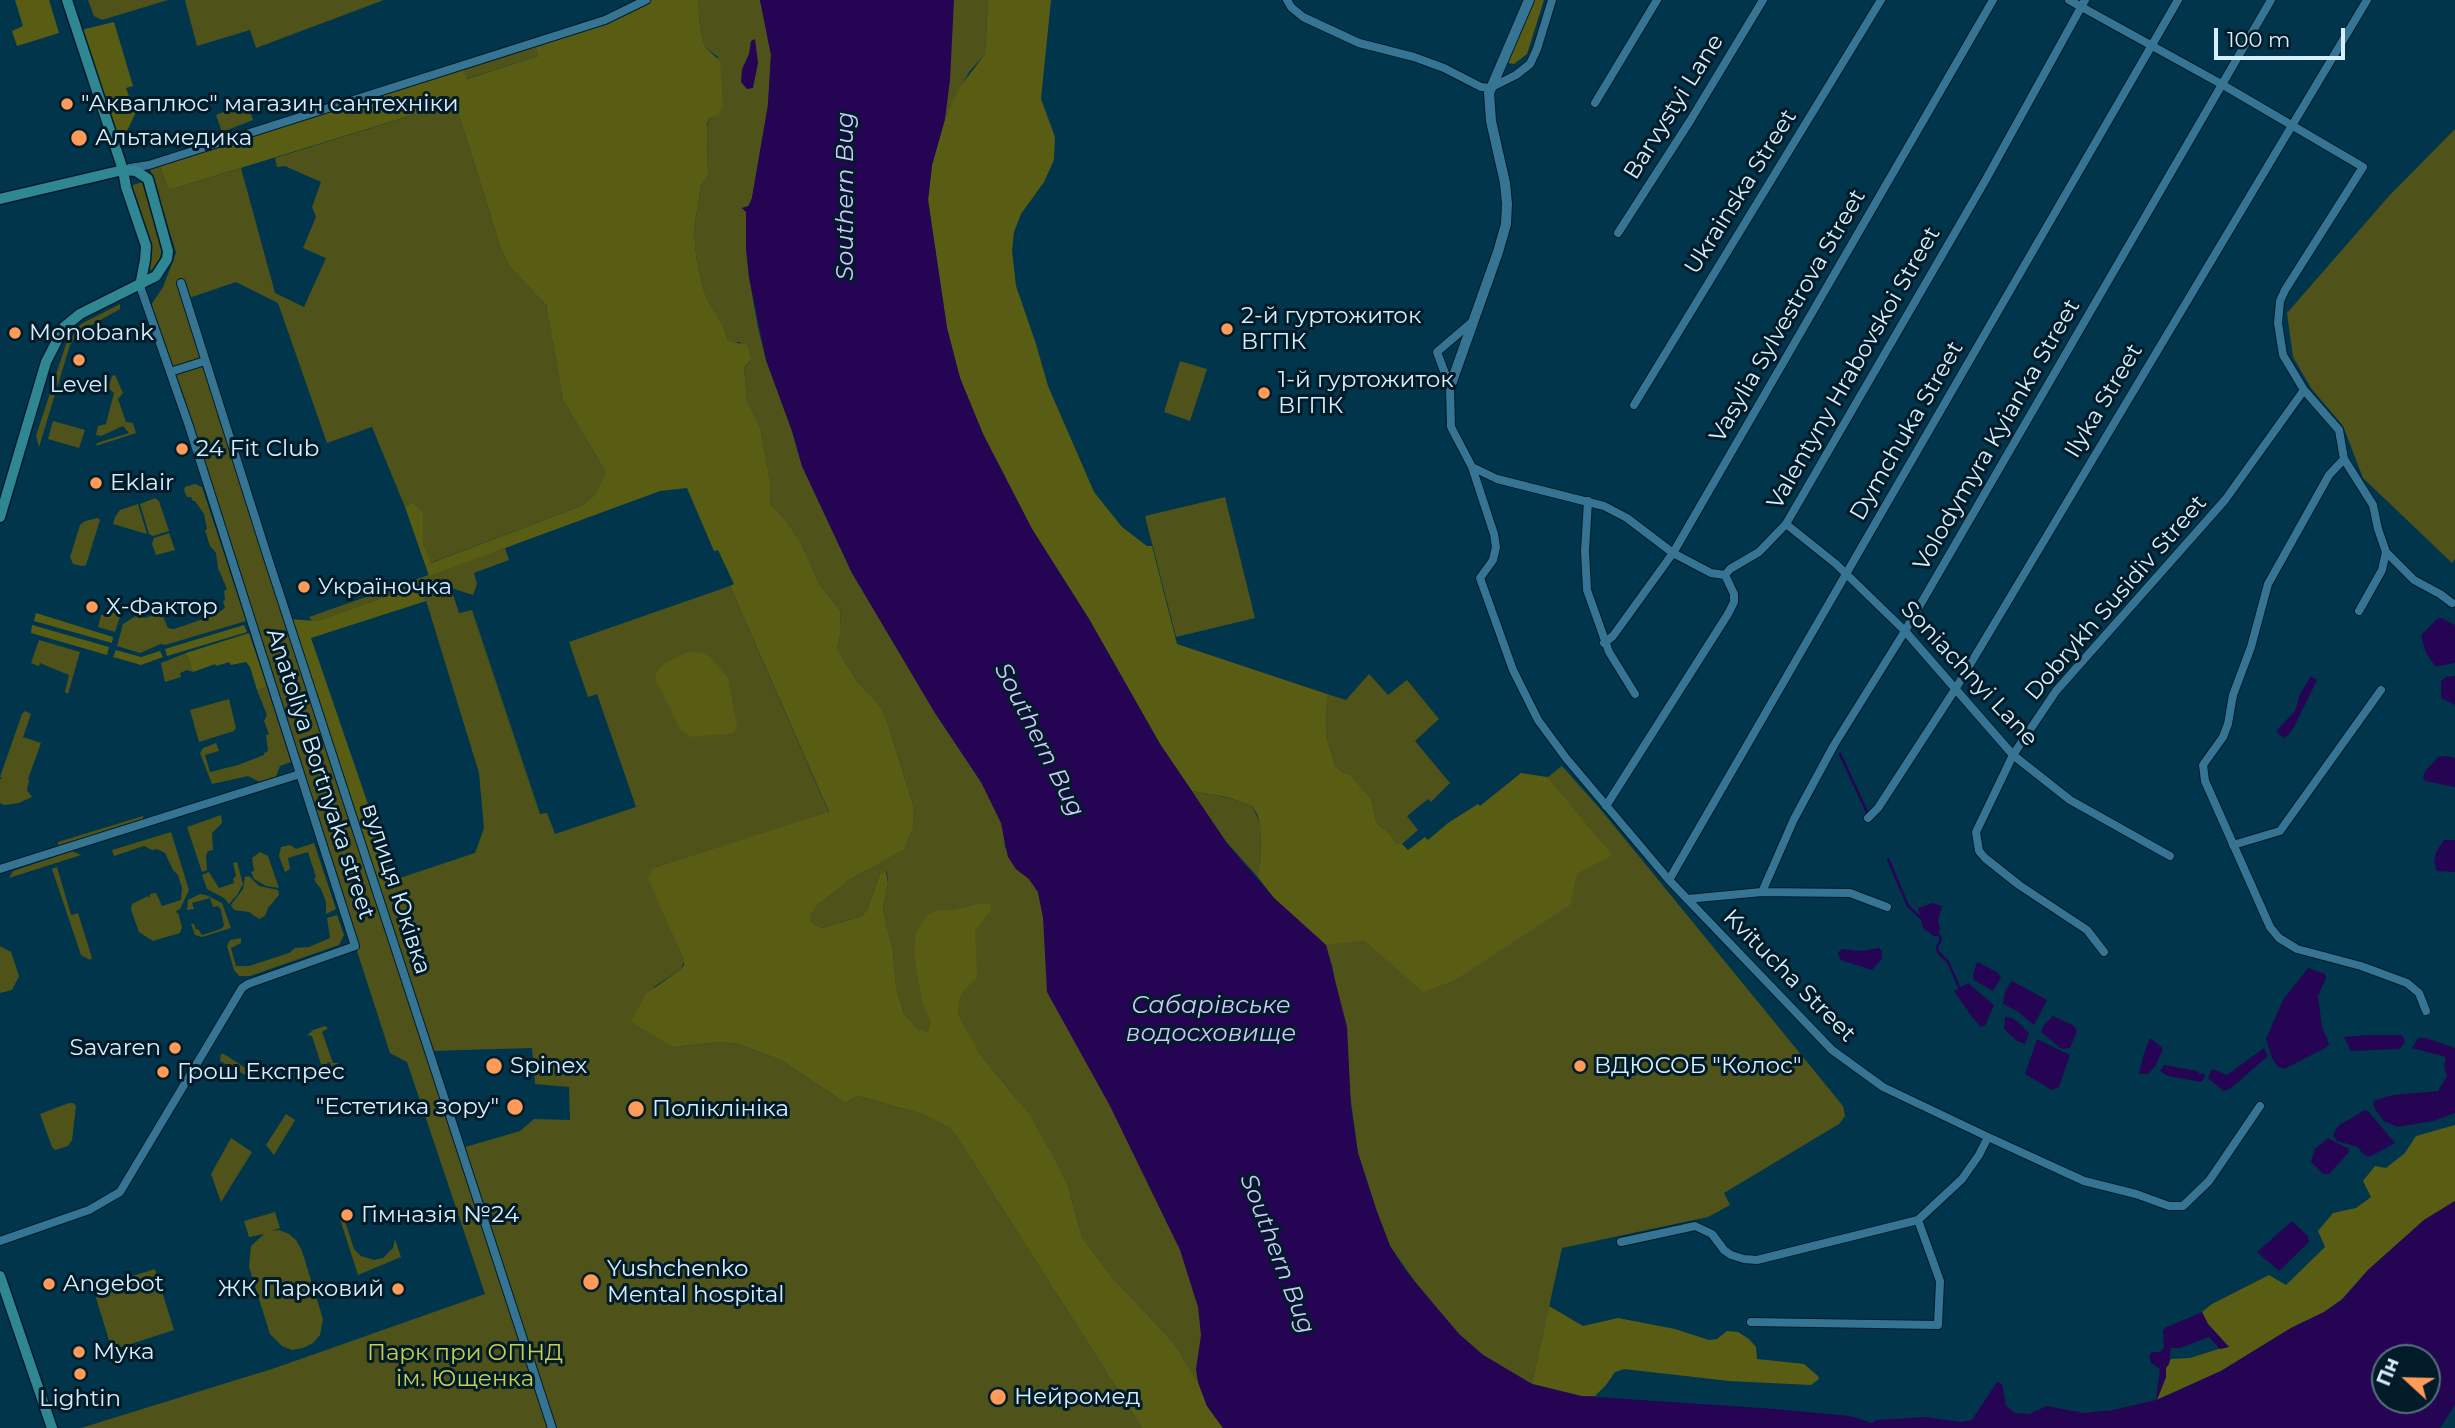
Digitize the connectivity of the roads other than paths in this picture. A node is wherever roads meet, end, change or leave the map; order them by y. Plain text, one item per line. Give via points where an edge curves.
1 (67, 0) edge
2 (646, 0) edge
3 (1287, 0) edge
4 (1529, 0) edge
5 (1552, 0) edge
6 (1657, 0) edge
7 (1763, 0) edge
8 (1881, 0) edge
9 (1993, 0) edge
10 (2068, 0) edge
11 (2178, 0) edge
12 (2272, 0) edge
13 (2367, 0) edge
14 (2084, 3) edge
15 (2154, 46) junction
16 (2222, 85) junction
17 (1490, 88) junction
18 (1595, 103) dead end
19 (2291, 125) junction
20 (123, 170) junction
21 (0, 200) edge
22 (1618, 233) dead end
23 (181, 283) dead end
24 (140, 286) junction
25 (1473, 321) junction
26 (205, 361) junction
27 (170, 372) junction
28 (1450, 387) junction
29 (2304, 390) junction
30 (1633, 405) dead end
31 (2344, 458) junction
32 (1472, 467) junction
33 (1588, 501) junction
34 (0, 517) edge
35 (1786, 524) junction
36 (2386, 552) junction
37 (1673, 553) junction
38 (1846, 574) junction
39 (1725, 575) junction
40 (2452, 603) dead end
41 (2360, 611) dead end
42 (1905, 631) junction
43 (1604, 643) junction
44 (1956, 688) junction
45 (2381, 690) dead end
46 (1634, 694) dead end
47 (2013, 755) junction
48 (300, 774) junction
49 (1606, 806) junction
50 (1868, 818) dead end
51 (2233, 845) junction
52 (2170, 856) dead end
53 (0, 869) edge
54 (1669, 880) junction
55 (1762, 892) junction
56 (1687, 899) junction
57 (1887, 907) dead end
58 (2104, 952) dead end
59 (2426, 1011) dead end
60 (2260, 1106) dead end
61 (1988, 1137) junction
62 (1919, 1220) junction
63 (0, 1241) edge
64 (1621, 1242) dead end
65 (0, 1276) edge
66 (1752, 1322) dead end
67 (52, 1428) edge
68 (552, 1428) edge

1 - 20 main road
2 - 20 street via 593,23
3 - 17 street via 1303,17 1359,43 1414,57
4 - 17 street
5 - 17 street via 1530,64
6 - 18 street
7 - 22 street, Barvystyi Lane
8 - 30 street, Ukrainska Street
9 - 37 street, Vasylia Sylvestrova Street
10 - 14 street
11 - 15 street, Dymchuka Street
12 - 16 street, Volodymyra Kyianka Street
13 - 19 street, Ilyka Street
14 - 15 street
14 - 35 street, Valentyny Hrabovskoi Street
15 - 16 street
15 - 38 street, Dymchuka Street
16 - 19 street
16 - 42 street, Volodymyra Kyianka Street
17 - 25 street via 1507,214
19 - 29 street via 2363,167 2280,301 2283,355
19 - 44 street, Ilyka Street
20 - 21 main road
20 - 24 main road via 146,246
20 - 24 main road via 148,179 167,243 162,268
23 - 26 street, вулиця Юківка
24 - 27 street, Anatoliya Bortnyaka street
24 - 34 main road via 80,314 58,336
25 - 28 street
25 - 28 street via 1437,352
26 - 27 street
26 - 68 street, вулиця Юківка
27 - 48 street, Anatoliya Bortnyaka street
28 - 32 street via 1451,427
29 - 31 street via 2339,430
29 - 47 street, Dobrykh Susidiv Street via 2225,500 2056,691
31 - 36 street via 2373,505
31 - 51 street via 2329,475 2268,584 2228,724 2203,765 2205,781
32 - 33 street via 1497,479
32 - 49 street, Kvitucha Street via 1496,547 1480,578 1524,695 1538,720
33 - 37 street via 1627,518
33 - 43 street via 1587,590
35 - 38 street, Soniachnyi Lane
35 - 39 street, Valentyny Hrabovskoi Street via 1759,552
36 - 40 street via 2414,580
36 - 41 street via 2382,570
37 - 39 street via 1711,573
37 - 43 street, Vasylia Sylvestrova Street
38 - 42 street, Soniachnyi Lane
38 - 54 street, Dymchuka Street
39 - 49 street via 1734,603
42 - 44 street, Soniachnyi Lane
42 - 55 street, Volodymyra Kyianka Street via 1834,745
43 - 46 street
44 - 47 street, Soniachnyi Lane
44 - 50 street, Ilyka Street
45 - 51 street via 2280,831
47 - 52 street, Soniachnyi Lane via 2070,800
47 - 58 street, Dobrykh Susidiv Street via 1976,832 1979,851 2019,885 2087,930
48 - 53 street
48 - 63 street, Anatoliya Bortnyaka street via 355,946 242,988 120,1192 89,1210
49 - 54 street, Kvitucha Street
51 - 59 street via 2279,938 2297,949 2407,983 2419,993
54 - 56 street, Kvitucha Street
55 - 56 street
55 - 57 street via 1850,892
56 - 61 street, Kvitucha Street via 1832,1050 1883,1087
60 - 61 street, Kvitucha Street via 2209,1181 2176,1207 2084,1181
61 - 62 street via 1962,1179
62 - 64 street via 1757,1260 1731,1255 1712,1234 1695,1226
62 - 66 street via 1940,1280 1938,1325
65 - 67 main road

